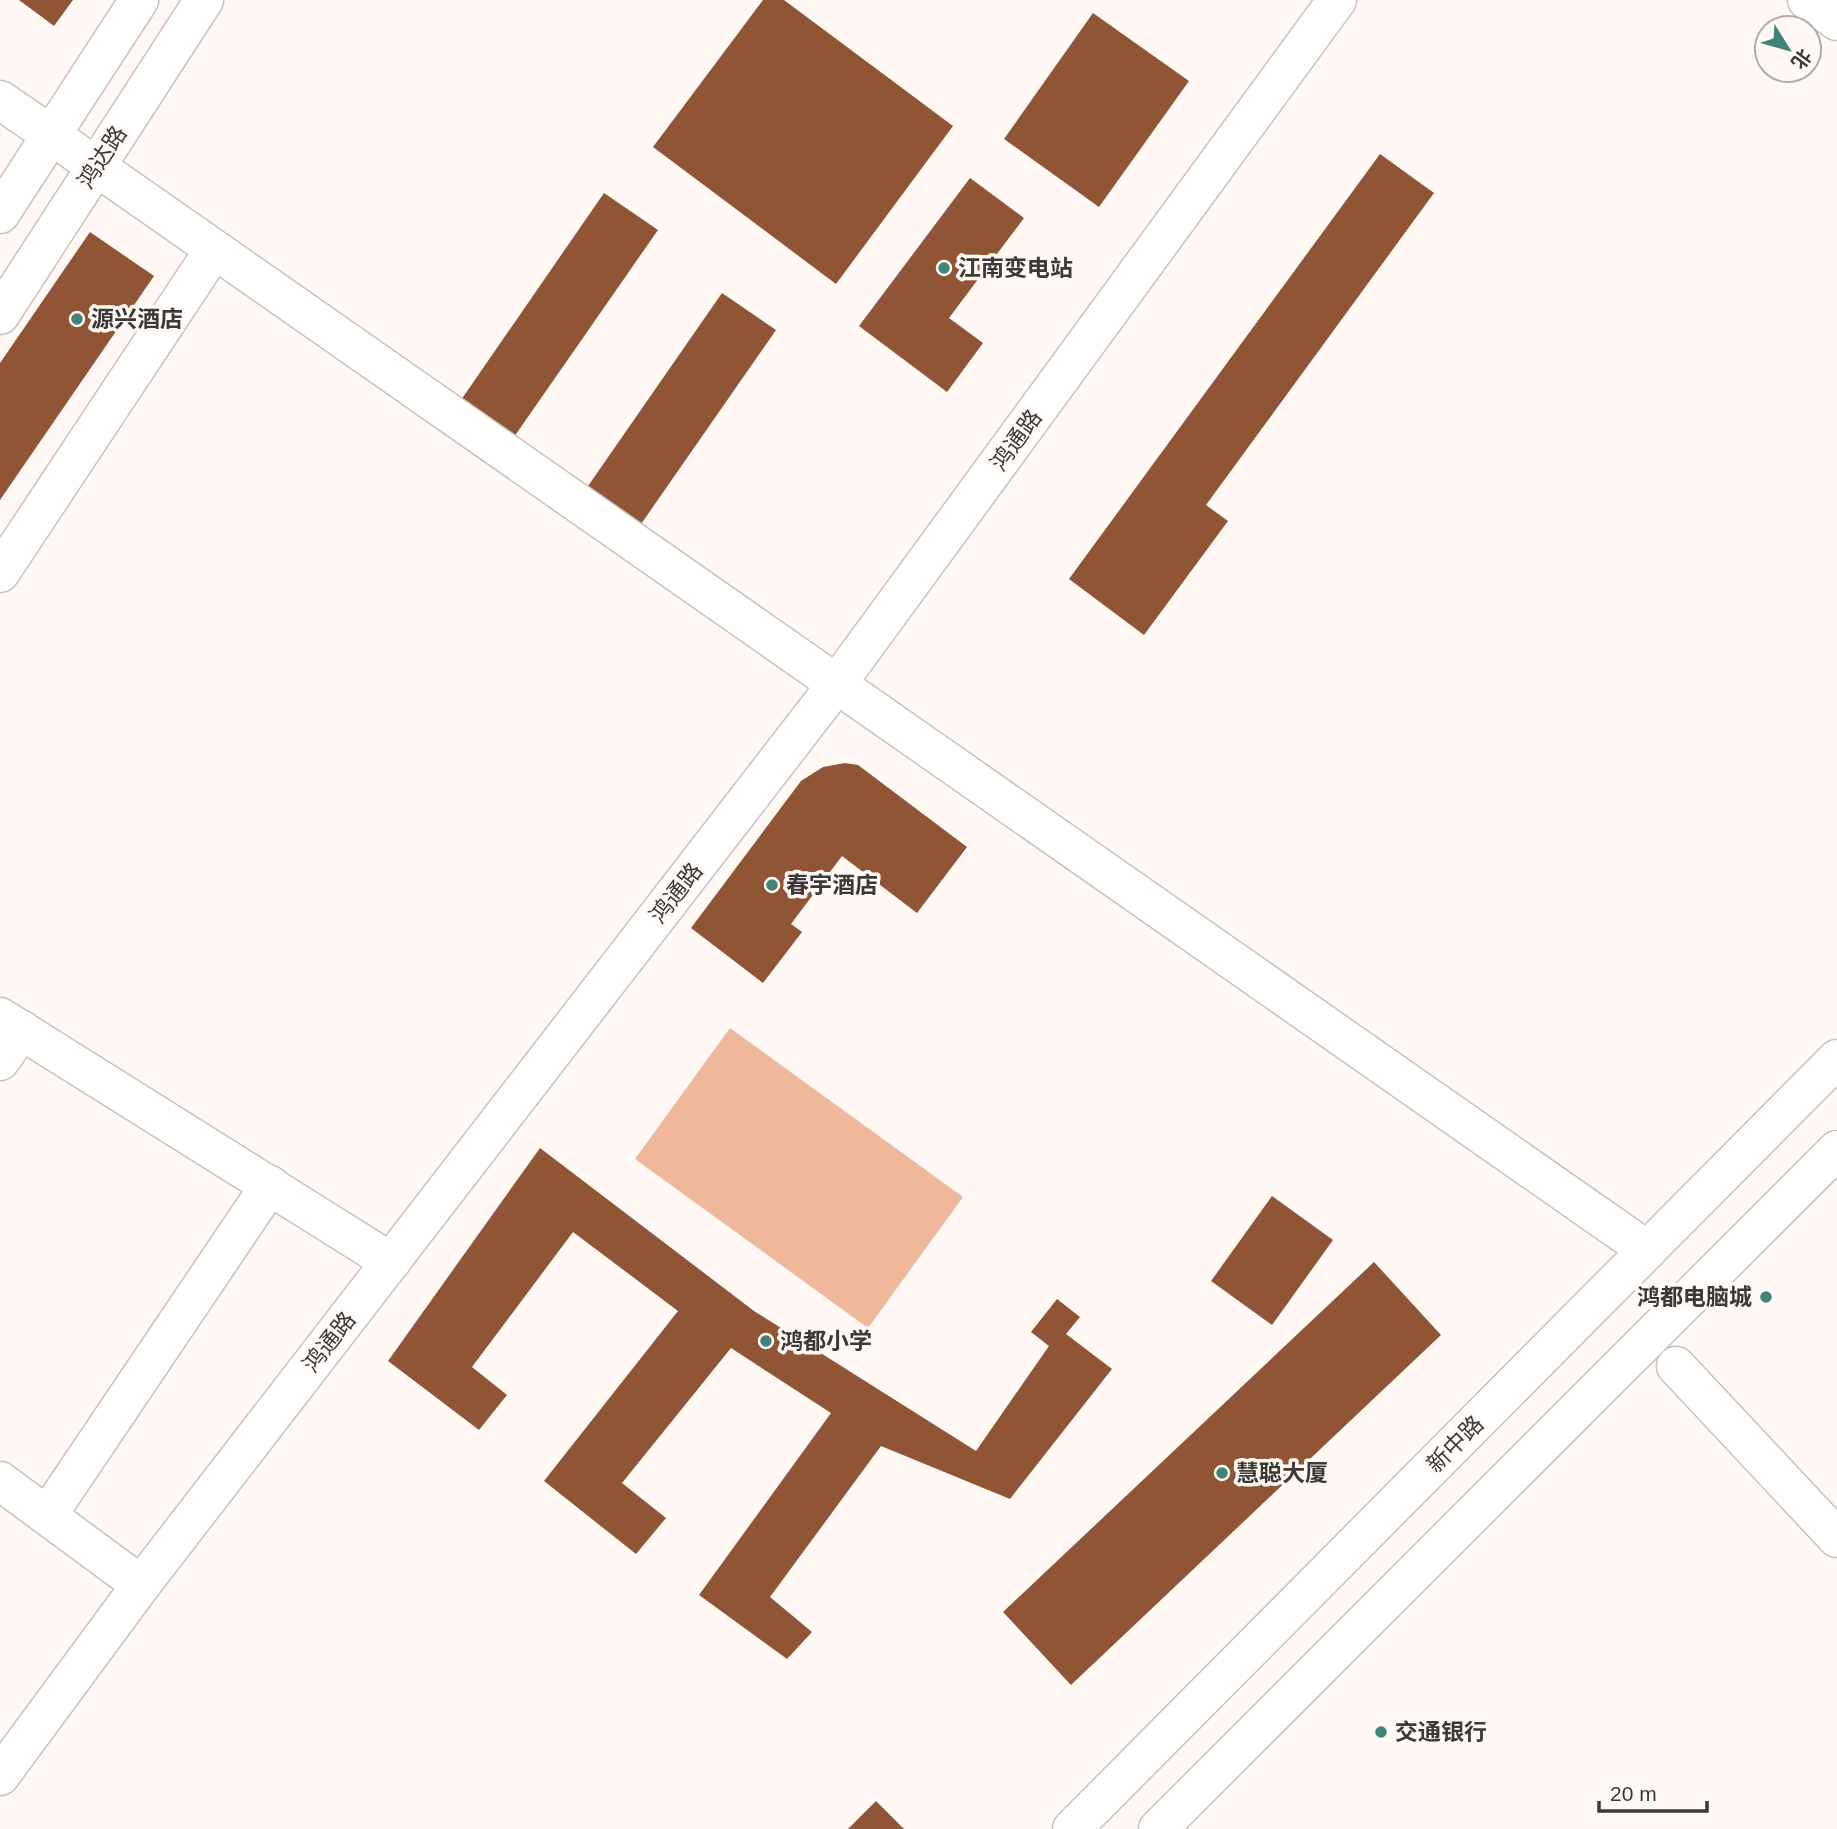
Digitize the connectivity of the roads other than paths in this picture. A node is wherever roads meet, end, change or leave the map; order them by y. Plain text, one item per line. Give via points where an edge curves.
1 (139, 0) edge
2 (204, 0) edge
3 (1337, 0) edge
4 (1807, 0) edge
5 (1837, 21) edge
6 (0, 100) edge
7 (51, 135) junction
8 (96, 167) junction
9 (0, 214) edge
10 (215, 250) junction
11 (0, 315) edge
12 (0, 573) edge
13 (836, 685) junction
14 (11, 1023) edge
15 (1837, 1059) edge
16 (0, 1061) edge
17 (1837, 1150) edge
18 (270, 1185) junction
19 (1647, 1250) junction
20 (391, 1262) junction
21 (1676, 1366) dead end
22 (0, 1481) edge
23 (47, 1516) junction
24 (1837, 1538) edge
25 (141, 1585) junction
26 (0, 1776) edge
27 (1072, 1829) edge
28 (1158, 1829) edge

1 - 7 street
2 - 8 street, 鸿达路
3 - 13 street, 鸿通路
4 - 5 street
6 - 7 street
7 - 8 street
7 - 9 street
8 - 10 street
8 - 11 street, 鸿达路
10 - 12 street
10 - 13 street
13 - 19 street
13 - 20 street, 鸿通路
14 - 16 street
14 - 18 street
15 - 19 street, 新中路
17 - 28 street
18 - 20 street
18 - 23 street
19 - 27 street, 新中路
20 - 25 street, 鸿通路
21 - 24 street
22 - 23 street
23 - 25 street
25 - 26 street, 鸿通路

